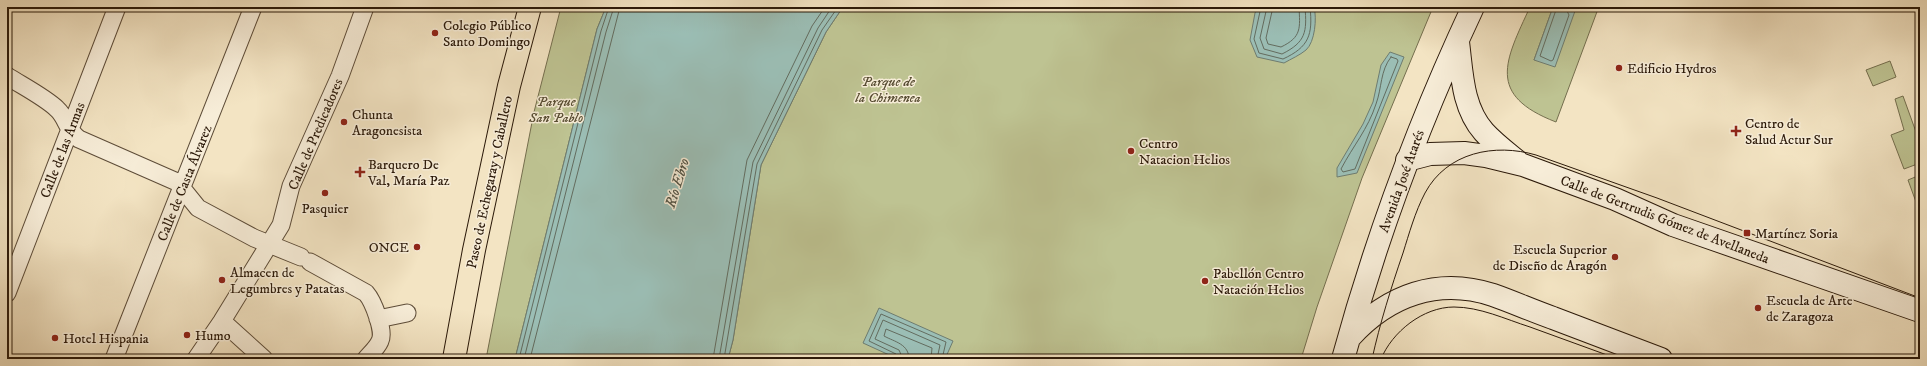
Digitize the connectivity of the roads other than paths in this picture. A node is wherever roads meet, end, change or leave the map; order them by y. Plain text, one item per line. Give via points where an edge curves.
1 (117, 7) edge
2 (253, 7) edge
3 (365, 7) edge
4 (530, 7) edge
5 (1472, 7) edge
6 (1458, 39) junction
7 (7, 76) edge
8 (70, 130) junction
9 (1407, 160) junction
10 (1523, 165) junction
11 (182, 189) junction
12 (270, 245) junction
13 (7, 293) edge
14 (1920, 311) edge
15 (406, 313) dead end
16 (378, 319) junction
17 (222, 321) junction
18 (1349, 338) junction
19 (380, 341) junction
20 (114, 359) edge
21 (196, 359) edge
22 (264, 359) edge
23 (366, 359) edge
24 (385, 359) edge
25 (454, 359) edge
26 (1343, 359) edge
27 (1661, 359) edge

1 - 8 street, Calle de las Armas
2 - 11 street, Calle de Casta Álvarez
3 - 12 street, Calle de Predicadores via 340,76 291,186 282,225
4 - 25 main road, Paseo de Echegaray y Caballero via 509,86 480,219
5 - 6 main road, Avenida José Atarés
6 - 9 main road, Avenida José Atarés
6 - 10 main road, Calle de Gertrudis Gómez de Avellaneda via 1465,96 1474,118 1489,137
7 - 8 street via 57,108
8 - 11 street via 79,139 177,182
8 - 13 street, Calle de las Armas
9 - 10 main road, Calle de Gertrudis Gómez de Avellaneda via 1430,154 1473,154
9 - 18 main road, Avenida José Atarés
10 - 14 main road, Calle de Gertrudis Gómez de Avellaneda via 1615,199 1673,225
11 - 12 street via 198,208
11 - 20 street, Calle de Casta Álvarez
12 - 16 street via 305,259 366,293 371,299
12 - 17 street, Calle de Predicadores
15 - 16 street
16 - 19 street via 382,335
17 - 21 street, Calle de Predicadores
17 - 22 street
18 - 26 main road, Avenida José Atarés
18 - 27 main road via 1380,310 1411,293 1457,288 1492,295
19 - 23 street
19 - 24 street

